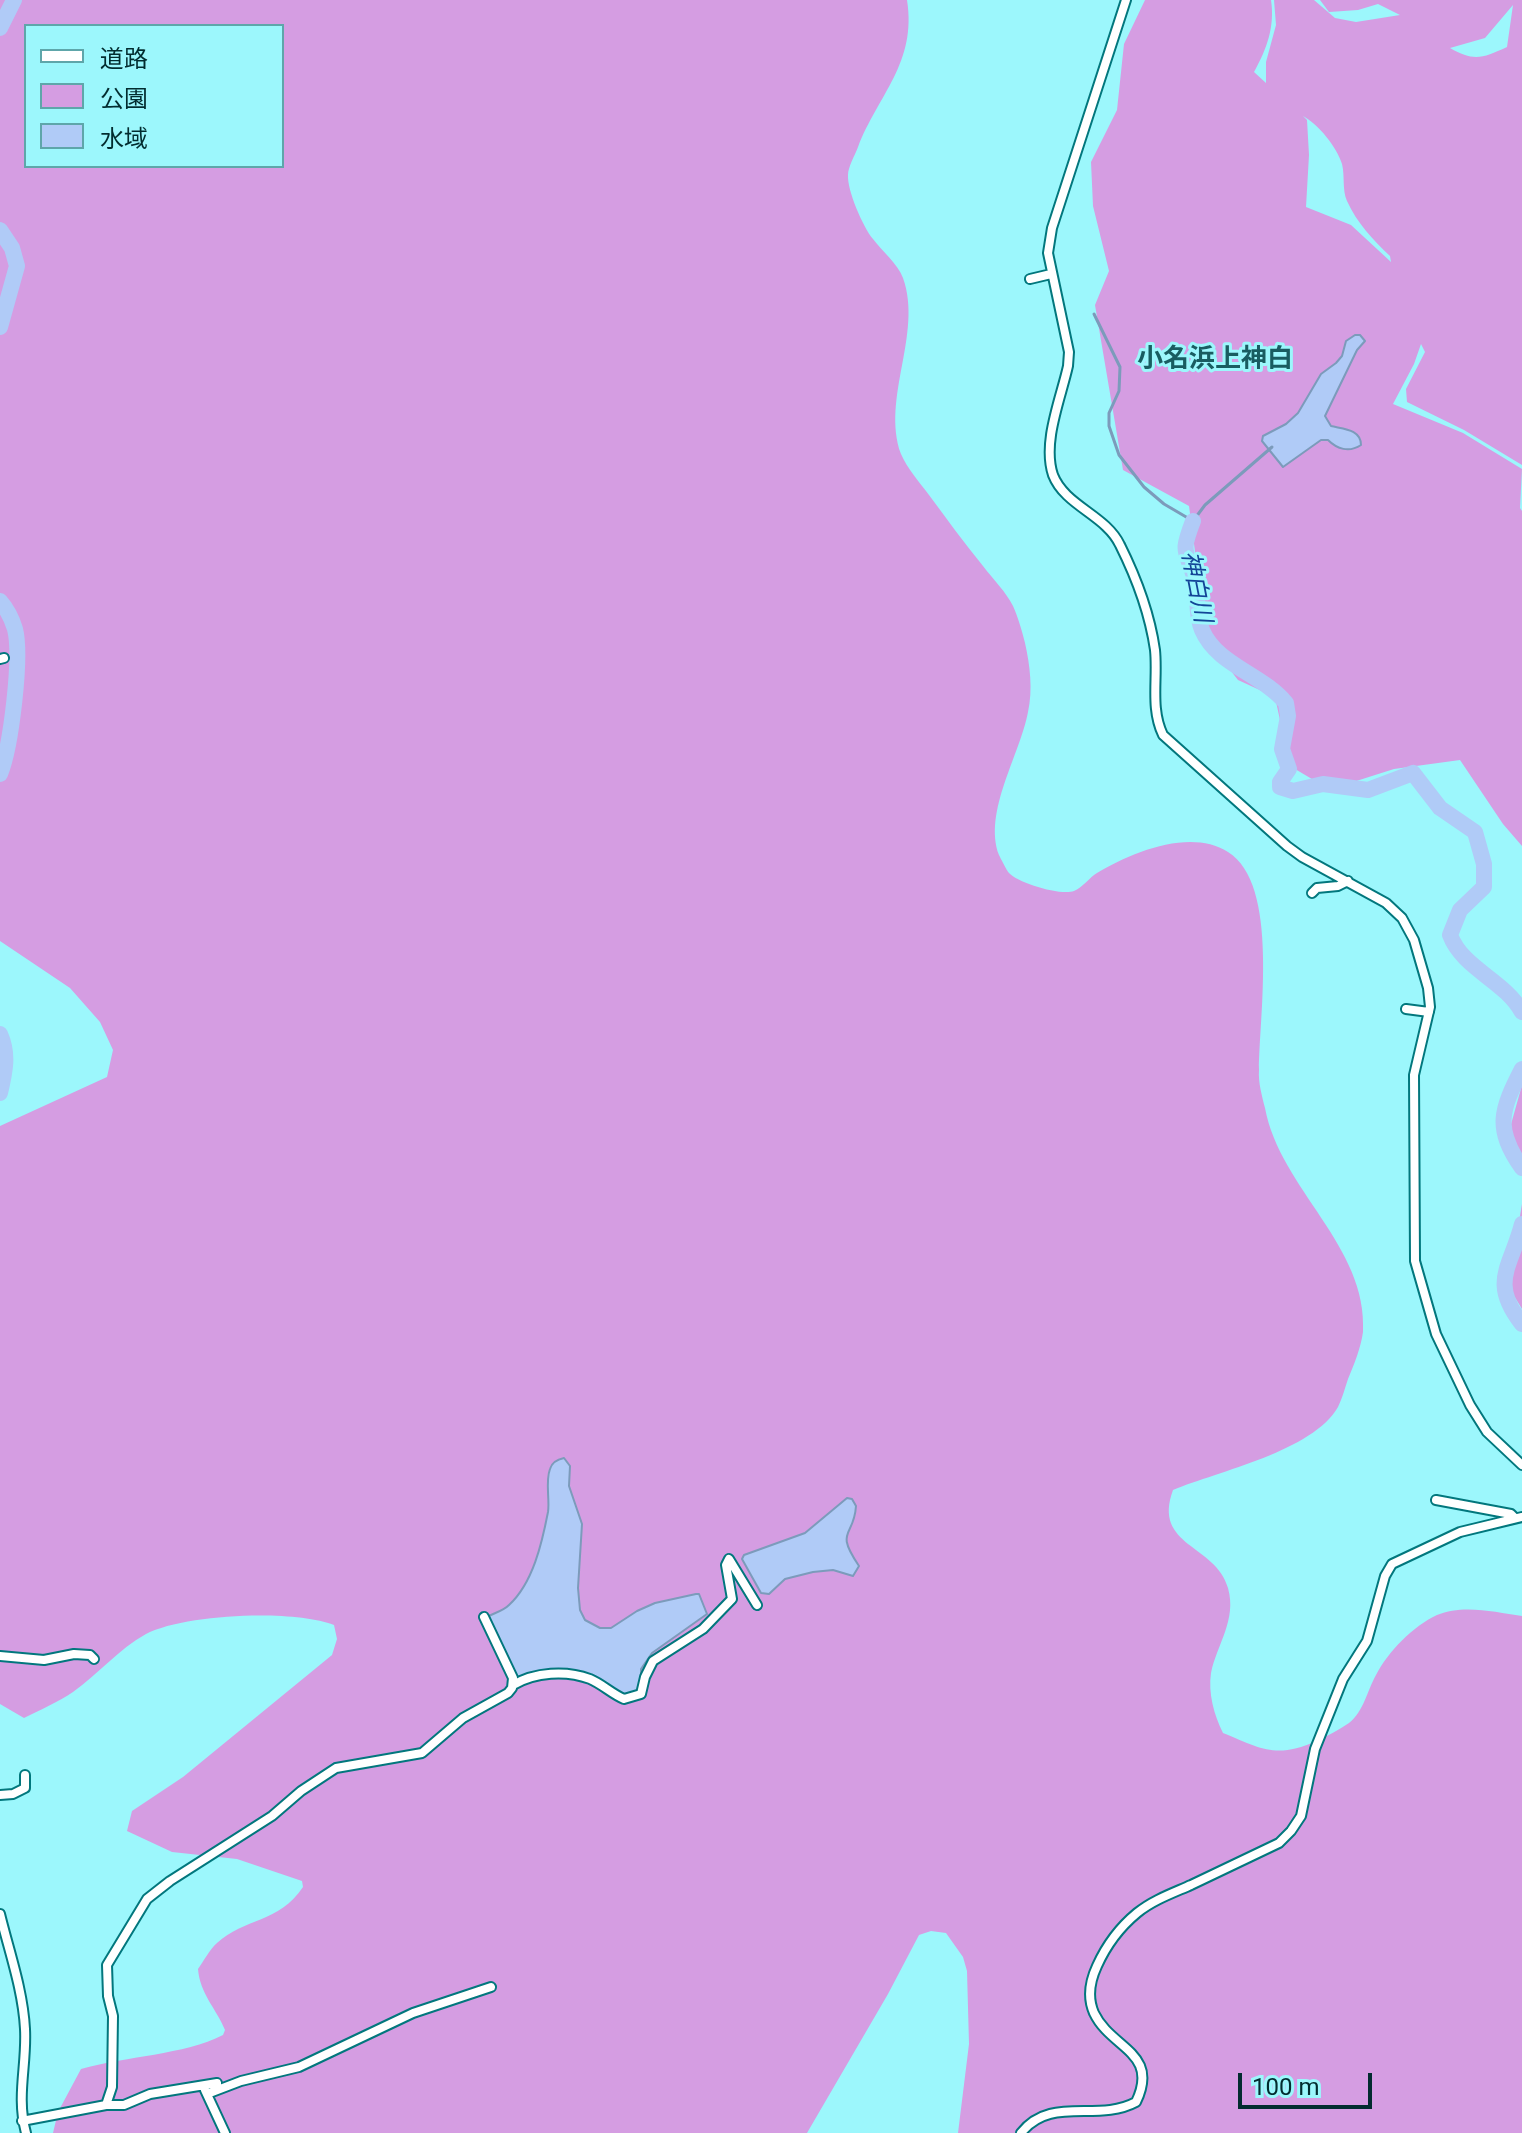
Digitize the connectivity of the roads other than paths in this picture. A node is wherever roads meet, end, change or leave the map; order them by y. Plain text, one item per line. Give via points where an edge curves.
1 (1126, 0) edge
2 (1051, 274) junction
3 (1030, 279) dead end
4 (1348, 881) junction
5 (1312, 893) dead end
6 (1406, 1009) dead end
7 (1429, 1012) junction
8 (1522, 1465) edge
9 (1436, 1500) dead end
10 (1519, 1518) edge
11 (757, 1605) dead end
12 (484, 1617) dead end
13 (0, 1656) edge
14 (94, 1659) dead end
15 (513, 1685) junction
16 (25, 1775) dead end
17 (0, 1795) edge
18 (0, 1914) edge
19 (491, 1987) dead end
20 (217, 2083) dead end
21 (205, 2090) junction
22 (106, 2105) junction
23 (22, 2121) junction
24 (26, 2133) edge
25 (225, 2133) edge
26 (1021, 2133) edge

1 - 2 street via 1052,228
2 - 3 street
2 - 4 street via 1069,352 1050,450 1054,476 1120,543 1151,627 1158,724 1172,745 1287,846
4 - 5 street
4 - 7 street via 1386,903 1409,929 1428,988
6 - 7 street
7 - 8 street via 1414,1075 1415,1261 1436,1334 1470,1405 1487,1432
9 - 10 street
10 - 26 street via 1460,1532 1392,1564 1367,1641 1343,1679 1315,1749 1301,1816 1291,1831 1279,1843 1159,1899 1137,1913 1108,1944 1091,1982 1090,2000 1095,2015 1139,2063 1144,2078 1136,2102 1112,2112 1047,2113
11 - 15 street via 729,1559 729,1602 703,1629 653,1661 641,1694 624,1699 586,1678 556,1674
12 - 15 street
13 - 14 street via 44,1660 74,1654
15 - 22 street via 422,1753 336,1768 147,1899 107,1965 113,2016 112,2087
16 - 17 street via 25,1788
18 - 23 street via 23,2007
19 - 21 street via 413,2013 299,2067
20 - 21 street
21 - 22 street via 150,2094 124,2105
21 - 25 street
22 - 23 street
23 - 24 street

